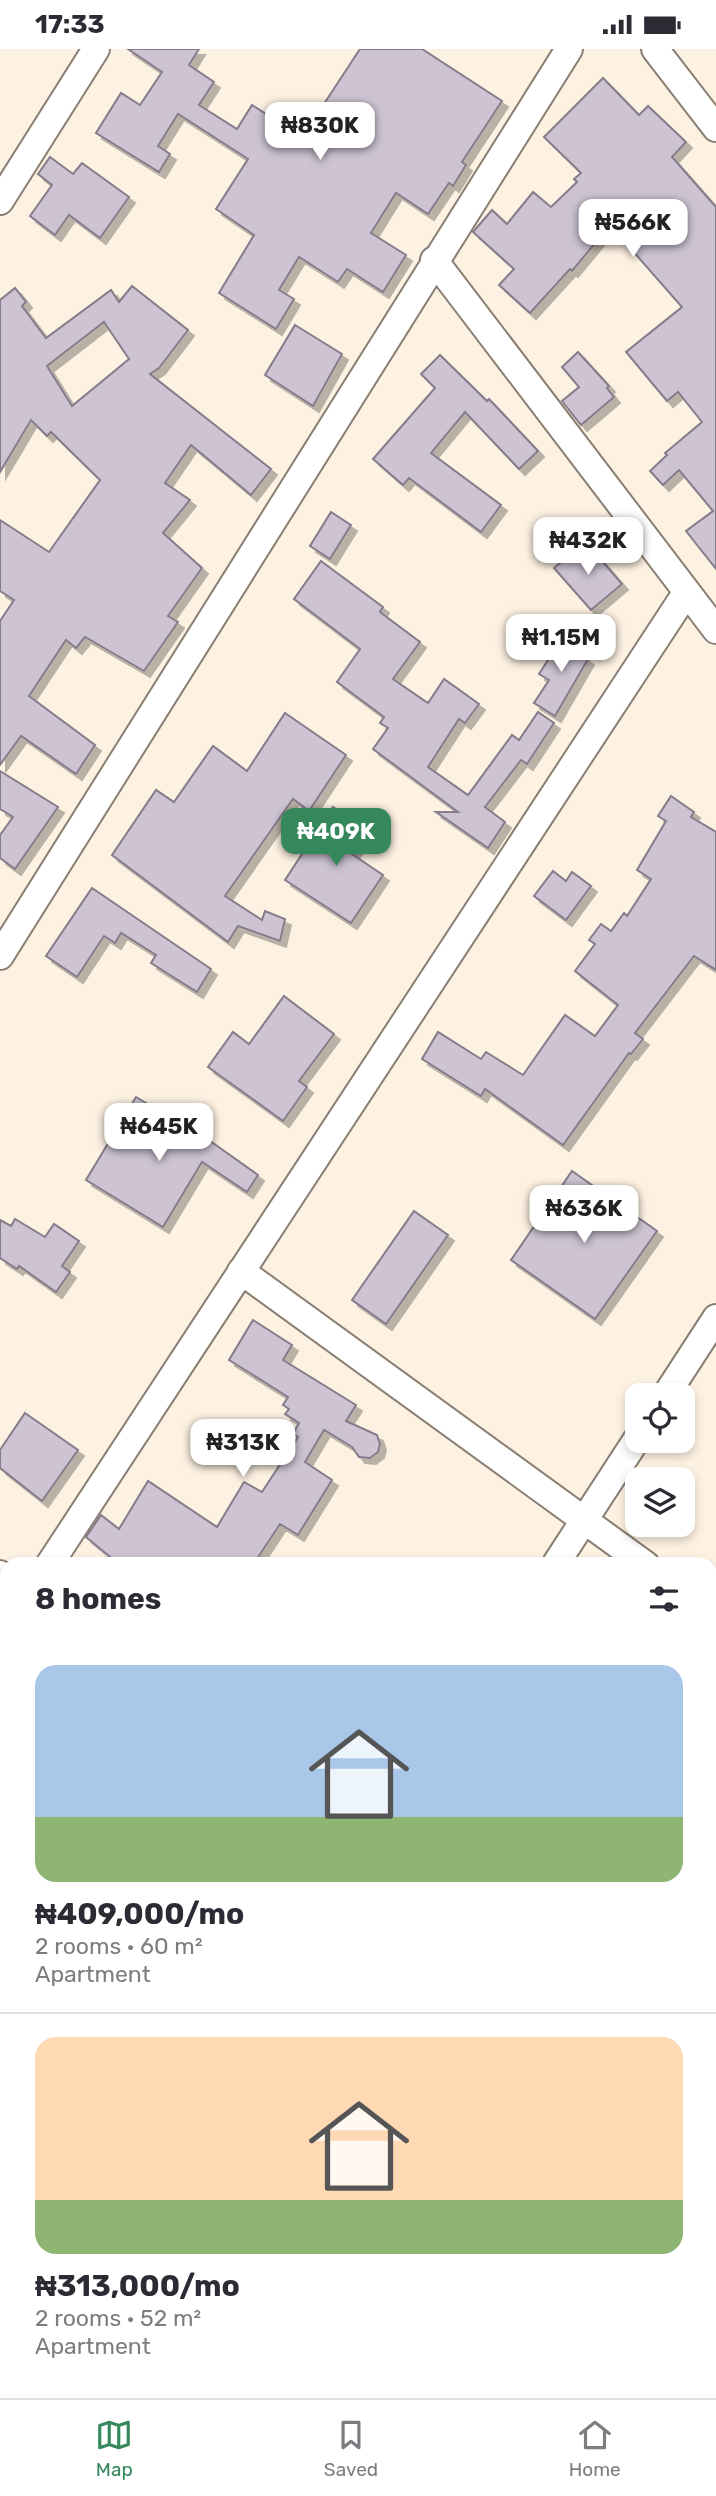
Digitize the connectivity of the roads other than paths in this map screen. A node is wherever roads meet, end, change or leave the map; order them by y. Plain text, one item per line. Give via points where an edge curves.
1 (96, 49) edge
2 (569, 49) edge
3 (655, 49) edge
4 (716, 128) edge
5 (0, 201) edge
6 (434, 260) junction
7 (686, 593) junction
8 (716, 629) edge
9 (0, 957) edge
10 (241, 1271) junction
11 (716, 1318) edge
12 (674, 1383) edge
13 (628, 1453) edge
14 (583, 1521) junction
15 (54, 1557) edge
16 (560, 1557) edge
17 (635, 1557) edge

1 - 5 street
2 - 6 street
3 - 4 street
6 - 7 street
6 - 9 street
7 - 8 street
7 - 10 street
10 - 14 street
10 - 15 street
11 - 12 street
13 - 14 street
14 - 16 street
14 - 17 street

